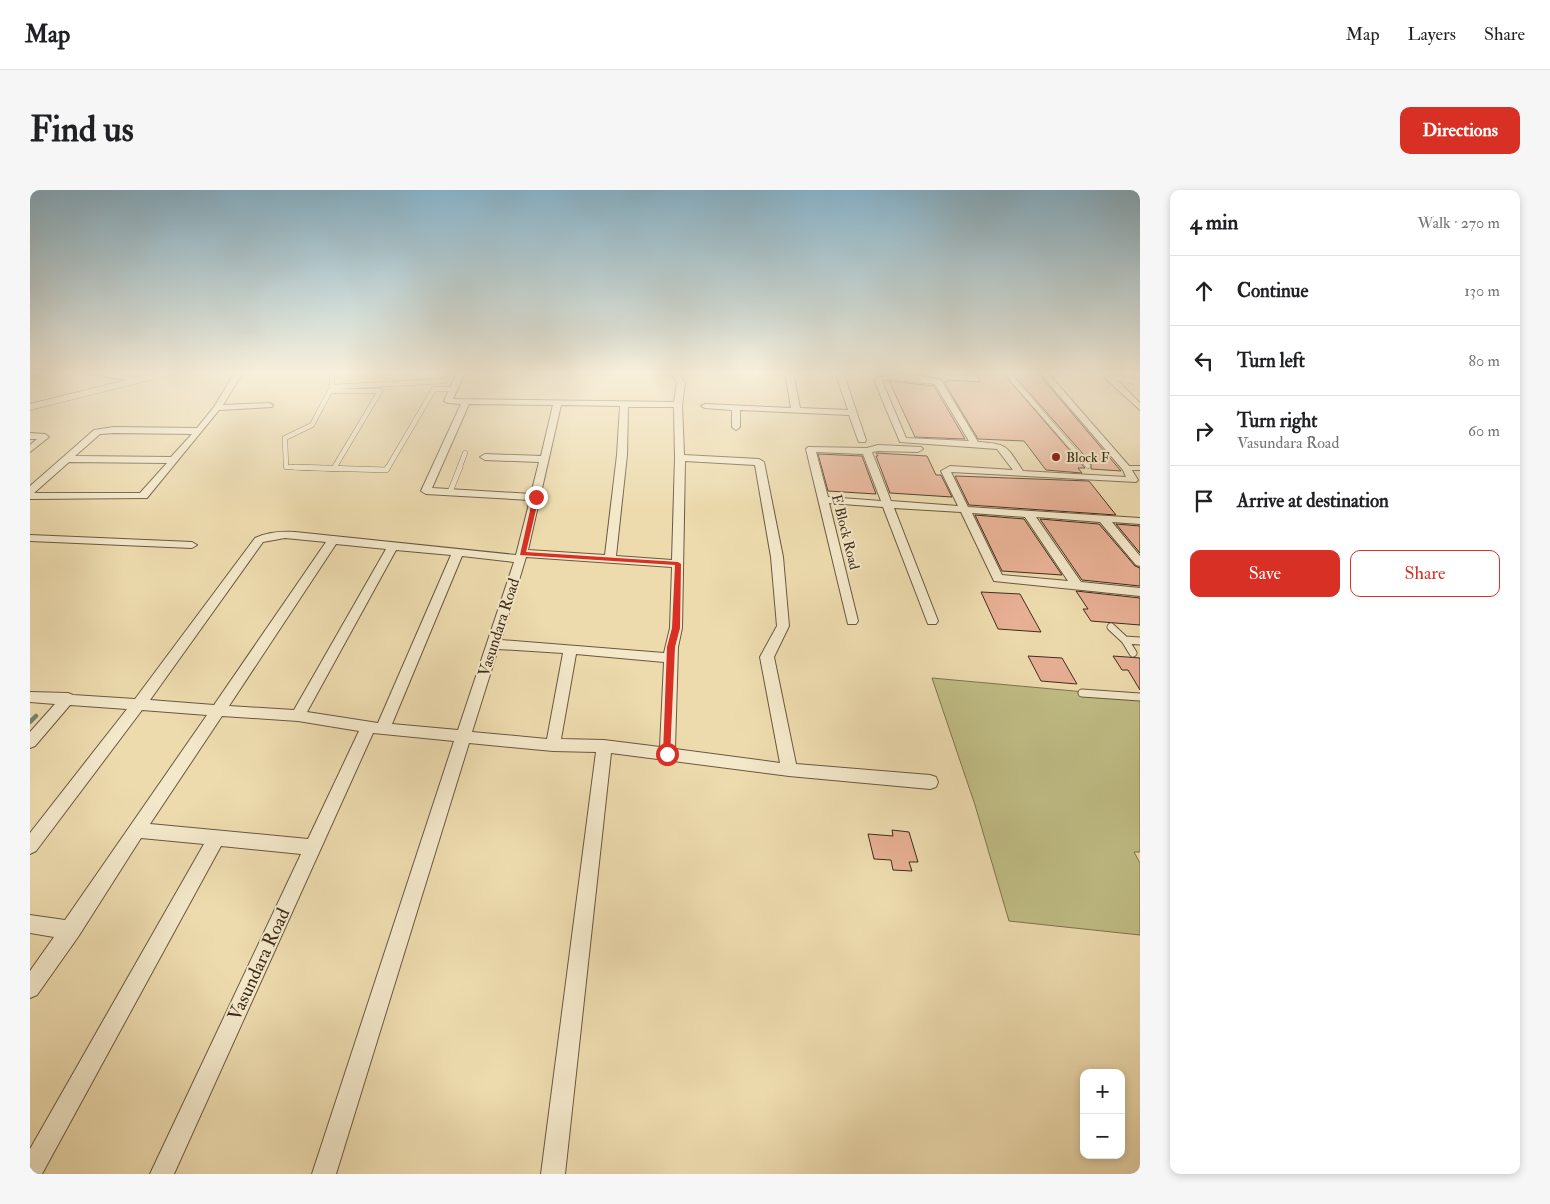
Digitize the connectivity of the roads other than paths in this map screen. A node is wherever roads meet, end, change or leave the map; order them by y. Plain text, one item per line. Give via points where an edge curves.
1 (209, 418) edge
2 (316, 418) edge
3 (364, 418) edge
4 (417, 418) edge
5 (458, 418) edge
6 (555, 418) edge
7 (623, 418) edge
8 (678, 418) edge
9 (736, 418) edge
10 (854, 418) edge
11 (894, 418) edge
12 (959, 418) edge
13 (1046, 418) edge
14 (1083, 418) edge
15 (736, 427) dead end
16 (199, 431) junction
17 (30, 436) edge
18 (862, 440) dead end
19 (903, 440) junction
20 (975, 444) junction
21 (30, 449) edge
22 (907, 449) junction
23 (928, 450) dead end
24 (867, 451) junction
25 (465, 453) dead end
26 (485, 457) dead end
27 (680, 458) junction
28 (66, 459) junction
29 (174, 460) junction
30 (545, 460) junction
31 (1088, 466) dead end
32 (334, 468) junction
33 (1126, 468) junction
34 (1140, 468) edge
35 (1021, 474) junction
36 (30, 491) edge
37 (450, 492) junction
38 (30, 496) edge
39 (536, 497) junction
40 (822, 500) junction
41 (887, 503) junction
42 (964, 509) junction
43 (1029, 514) junction
44 (1103, 518) junction
45 (1140, 521) edge
46 (30, 538) edge
47 (333, 540) junction
48 (192, 545) dead end
49 (393, 546) junction
50 (458, 552) junction
51 (522, 556) junction
52 (610, 559) junction
53 (1140, 563) edge
54 (678, 564) junction
55 (1077, 586) junction
56 (1140, 592) edge
57 (852, 621) dead end
58 (932, 621) dead end
59 (1111, 627) dead end
60 (1125, 640) junction
61 (1140, 642) edge
62 (492, 644) junction
63 (570, 649) junction
64 (1133, 653) dead end
65 (671, 658) junction
66 (1082, 693) dead end
67 (30, 697) edge
68 (1140, 697) edge
69 (68, 698) junction
70 (140, 703) junction
71 (219, 709) junction
72 (298, 716) junction
73 (376, 729) junction
74 (462, 736) junction
75 (30, 742) edge
76 (553, 745) junction
77 (604, 746) junction
78 (667, 754) junction
79 (789, 770) junction
80 (930, 782) dead end
81 (138, 830) junction
82 (217, 838) junction
83 (30, 846) edge
84 (312, 847) junction
85 (30, 924) edge
86 (71, 930) junction
87 (30, 988) edge
88 (30, 1172) edge
89 (162, 1174) edge
90 (324, 1174) edge
91 (553, 1174) edge

1 - 16 street
2 - 32 lane via 312,425 285,438 286,466
3 - 32 lane
4 - 32 lane via 386,470
5 - 37 street via 426,491
6 - 30 street, Vasundara Road
7 - 52 street
8 - 27 street
9 - 15 street
10 - 18 street
11 - 19 street
12 - 20 street
13 - 31 lane
14 - 33 street
16 - 28 street via 97,432
16 - 29 street
17 - 21 street via 45,437
19 - 20 street
19 - 22 street
20 - 35 street via 1002,447
22 - 23 street
22 - 24 street via 874,448
24 - 40 street, E Block Road via 811,449
24 - 41 street
25 - 37 lane
26 - 30 street
27 - 54 street
27 - 79 street via 759,462 777,557 783,626 767,658
28 - 29 street
28 - 36 street
29 - 38 street via 143,496
30 - 39 street, Vasundara Road
33 - 34 street
33 - 35 street via 1134,479 1132,481
35 - 42 street via 947,470
37 - 39 street
39 - 51 street, Vasundara Road
40 - 41 street
40 - 57 street, E Block Road
41 - 42 street
41 - 58 street
42 - 43 street
42 - 55 street via 998,578
43 - 44 street
43 - 55 street
44 - 45 street
44 - 53 street
46 - 48 street
47 - 49 street
47 - 70 street via 277,535 259,540
47 - 71 street
49 - 50 street
49 - 72 street
50 - 51 street
50 - 73 street, Vasundara Road
51 - 52 street
51 - 62 street, Vasundara Road
52 - 54 street
54 - 65 street via 676,628
55 - 56 street
59 - 60 lane
60 - 61 lane
60 - 64 lane
62 - 63 street
62 - 74 street, Vasundara Road
63 - 65 street
63 - 76 street
65 - 78 street
66 - 68 lane
67 - 69 street
69 - 70 street
69 - 75 street
70 - 71 street
70 - 83 street
71 - 72 street
71 - 81 street
72 - 73 street
73 - 74 street
73 - 84 street, Vasundara Road
74 - 76 street
74 - 90 street, Vasundara Road
76 - 77 street
77 - 78 street
77 - 91 street
78 - 79 street
79 - 80 street
81 - 82 street
81 - 86 street
82 - 84 street
82 - 88 street
84 - 89 street, Vasundara Road
85 - 86 street
86 - 87 street

